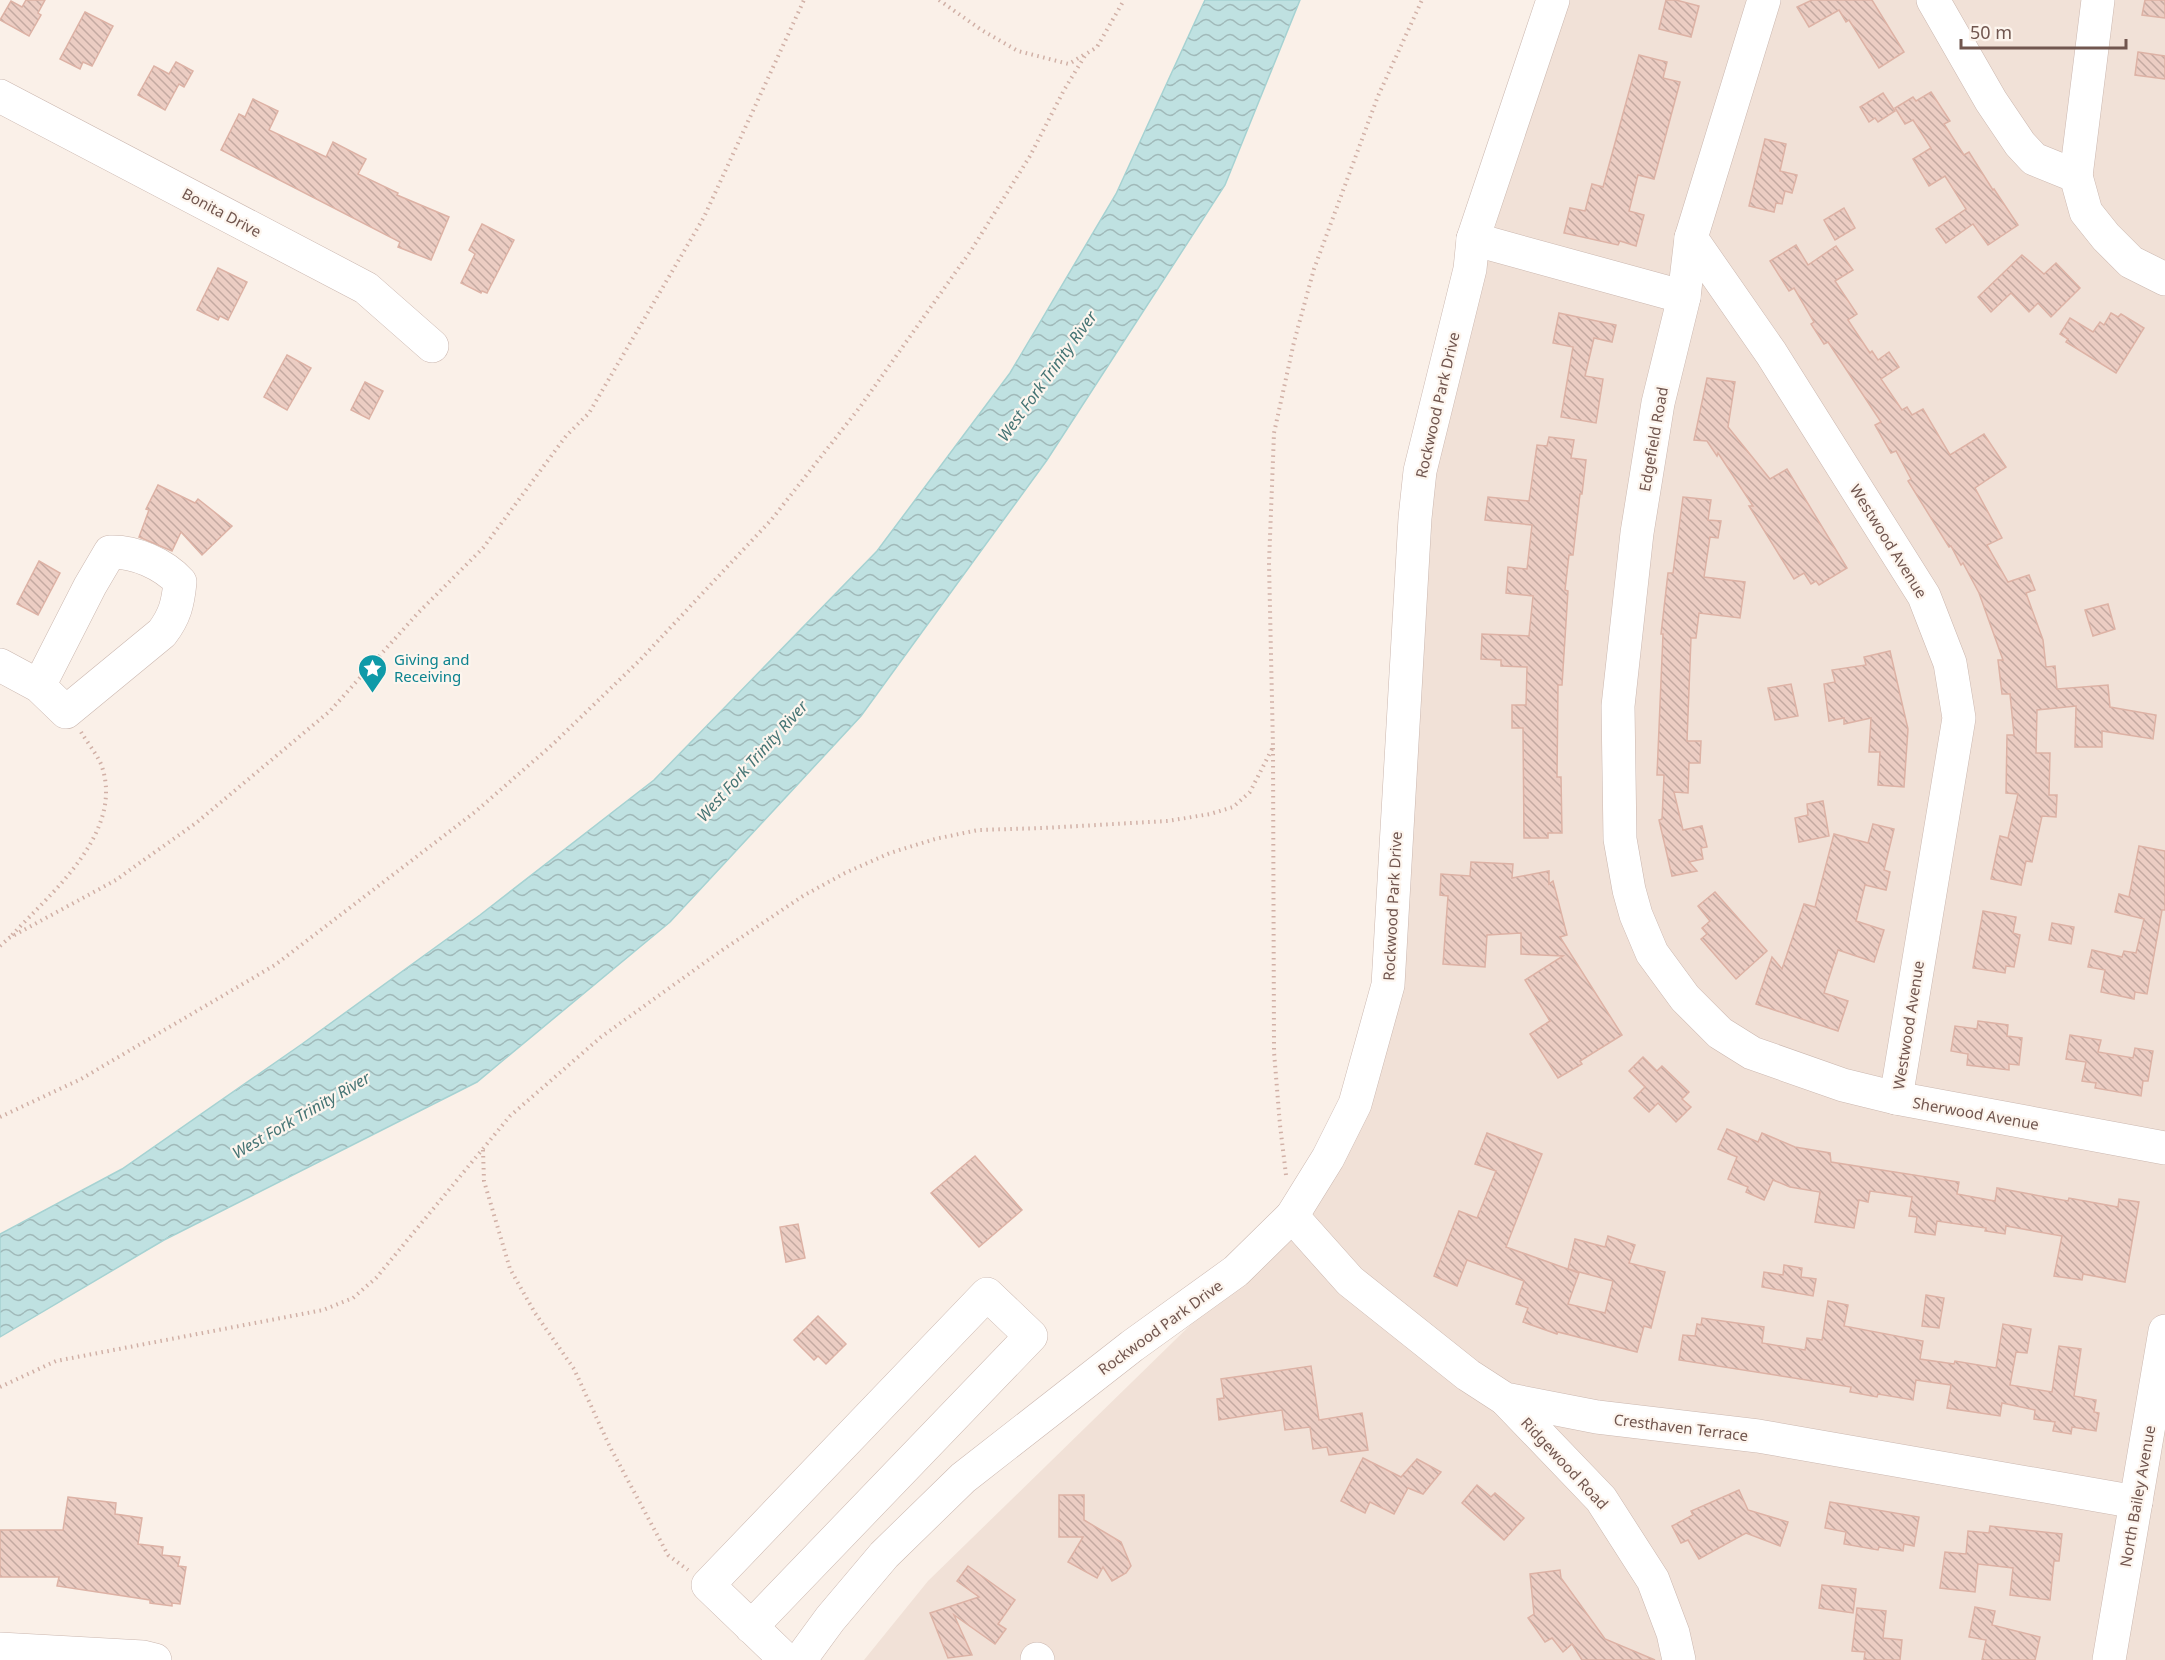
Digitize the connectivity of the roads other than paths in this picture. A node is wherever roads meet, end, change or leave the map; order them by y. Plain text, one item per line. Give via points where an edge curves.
1 (1553, 0) edge
2 (1764, 0) edge
3 (1933, 0) edge
4 (2098, 0) edge
5 (0, 96) edge
6 (2076, 176) junction
7 (1691, 238) junction
8 (1473, 239) junction
9 (2165, 279) edge
10 (1684, 297) junction
11 (432, 346) dead end
12 (0, 665) edge
13 (39, 686) junction
14 (1629, 890) joint
15 (1896, 1098) junction
16 (2165, 1148) edge
17 (1292, 1216) junction
18 (2165, 1331) edge
19 (1505, 1399) junction
20 (2136, 1502) junction
21 (752, 1627) junction
22 (0, 1648) edge
23 (155, 1660) edge
24 (786, 1660) edge
25 (800, 1660) edge
26 (1679, 1660) edge
27 (2109, 1660) edge

1 - 8 street, Rockwood Park Drive
2 - 7 street, Edgefield Road
3 - 6 street via 2020,144 2034,159
4 - 6 street
5 - 11 street, Bonita Drive via 366,288
6 - 9 street via 2086,212 2106,237 2131,262
7 - 10 street, Edgefield Road
7 - 15 street, Westwood Avenue via 1771,353 1924,596 1950,663 1959,718
8 - 10 street
8 - 17 street, Rockwood Park Drive via 1470,269 1420,471 1388,986 1355,1104
10 - 14 street, Edgefield Road via 1658,403 1637,533 1618,706 1620,839
12 - 13 street
13 - 13 street via 66,712 162,633 173,619 180,582 174,575 132,555 110,552
14 - 15 street, Sherwood Avenue via 1652,953 1685,998 1720,1033 1752,1053 1843,1085
15 - 16 street, Sherwood Avenue
17 - 19 street, Cresthaven Terrace via 1350,1281 1440,1354
17 - 25 street, Rockwood Park Drive via 1236,1271 1132,1346 963,1478 884,1555
18 - 20 street, North Bailey Avenue
19 - 20 street, Cresthaven Terrace via 1597,1417 1758,1436
19 - 26 street, Ridgewood Road via 1601,1499 1653,1580
20 - 27 street, North Bailey Avenue
21 - 21 street via 1031,1336 987,1294 708,1585
21 - 24 street
22 - 23 street

